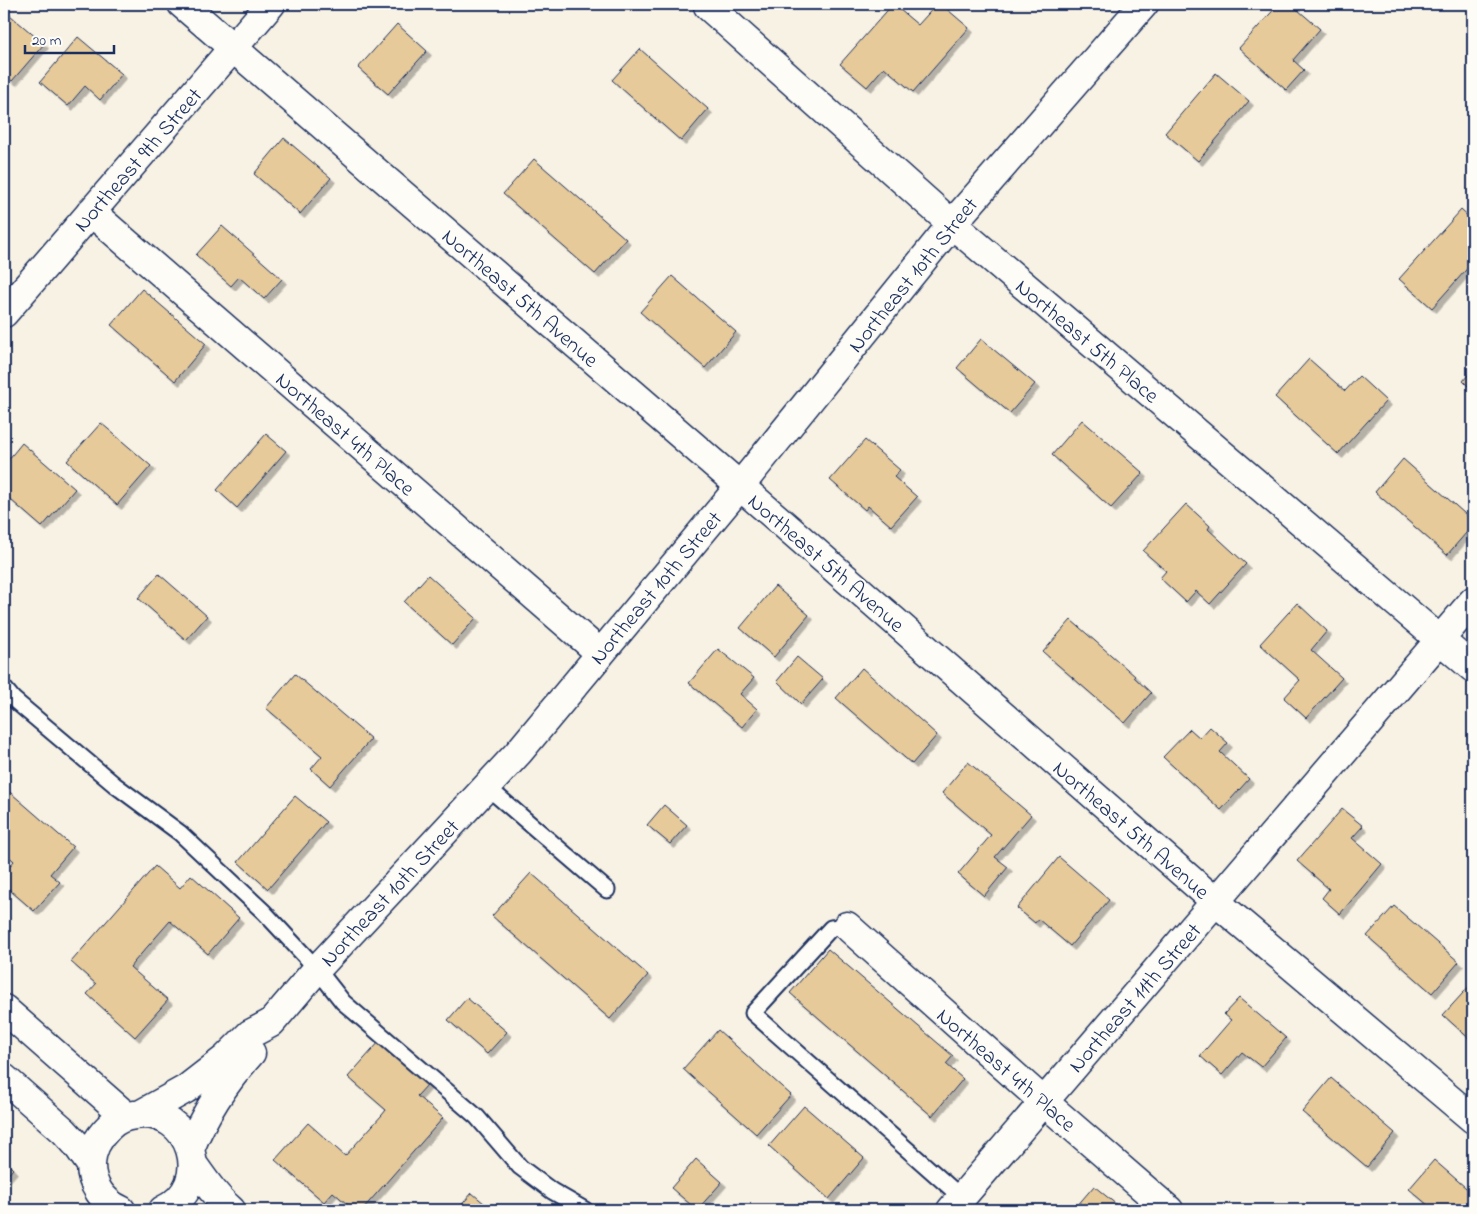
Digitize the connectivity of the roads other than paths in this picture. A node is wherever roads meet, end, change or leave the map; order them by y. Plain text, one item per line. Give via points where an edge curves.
1 (182, 4) edge
2 (271, 4) edge
3 (1144, 4) edge
4 (708, 6) dead end
5 (233, 47) junction
6 (91, 212) junction
7 (952, 224) junction
8 (4, 313) edge
9 (740, 486) junction
10 (1473, 601) edge
11 (1441, 639) junction
12 (600, 653) junction
13 (1473, 668) edge
14 (4, 688) edge
15 (487, 787) junction
16 (607, 890) dead end
17 (1216, 902) junction
18 (847, 926) joint
19 (317, 969) junction
20 (4, 1009) edge
21 (271, 1023) junction
22 (4, 1078) edge
23 (1044, 1102) junction
24 (134, 1115) junction
25 (1473, 1119) edge
26 (192, 1156) junction
27 (91, 1165) junction
28 (957, 1204) edge
29 (114, 1209) edge
30 (163, 1210) edge
31 (232, 1210) edge
32 (586, 1210) edge
33 (1169, 1210) edge

1 - 5 street, Northeast 5th Avenue
2 - 5 street, Northeast 9th Street
3 - 7 street, Northeast 10th Street
4 - 7 street, Northeast 5th Place
5 - 6 street, Northeast 9th Street
5 - 9 street, Northeast 5th Avenue
6 - 8 street, Northeast 9th Street
6 - 12 street, Northeast 4th Place
7 - 9 street, Northeast 10th Street
7 - 11 street, Northeast 5th Place
9 - 12 street, Northeast 10th Street
9 - 17 street, Northeast 5th Avenue
10 - 11 street, Northeast 11th Street
11 - 13 street, Northeast 5th Place
11 - 17 street, Northeast 11th Street
12 - 15 street, Northeast 10th Street
14 - 19 lane via 114,785 187,839 264,912
15 - 16 lane
15 - 19 street, Northeast 10th Street
17 - 23 street, Northeast 11th Street
17 - 25 street, Northeast 5th Avenue
18 - 23 street, Northeast 4th Place
18 - 28 lane via 831,928 753,1013
19 - 21 street, Northeast 10th Street
19 - 32 lane via 343,1002 477,1117 520,1167 552,1191
20 - 24 street
21 - 24 street, Northeast 10th Street via 250,1034 226,1058 186,1089
21 - 26 street, Northeast 10th Street via 260,1043 239,1066 205,1115
22 - 27 street via 64,1131
23 - 28 street, Northeast 11th Street
23 - 33 street, Northeast 4th Place
24 - 26 street via 157,1116 172,1123 183,1134
24 - 27 street, Northeast 10th Street via 112,1124 100,1135
26 - 30 street, Northeast 10th Street via 191,1180 184,1194 173,1206
26 - 31 street via 222,1202
27 - 29 street via 101,1195

